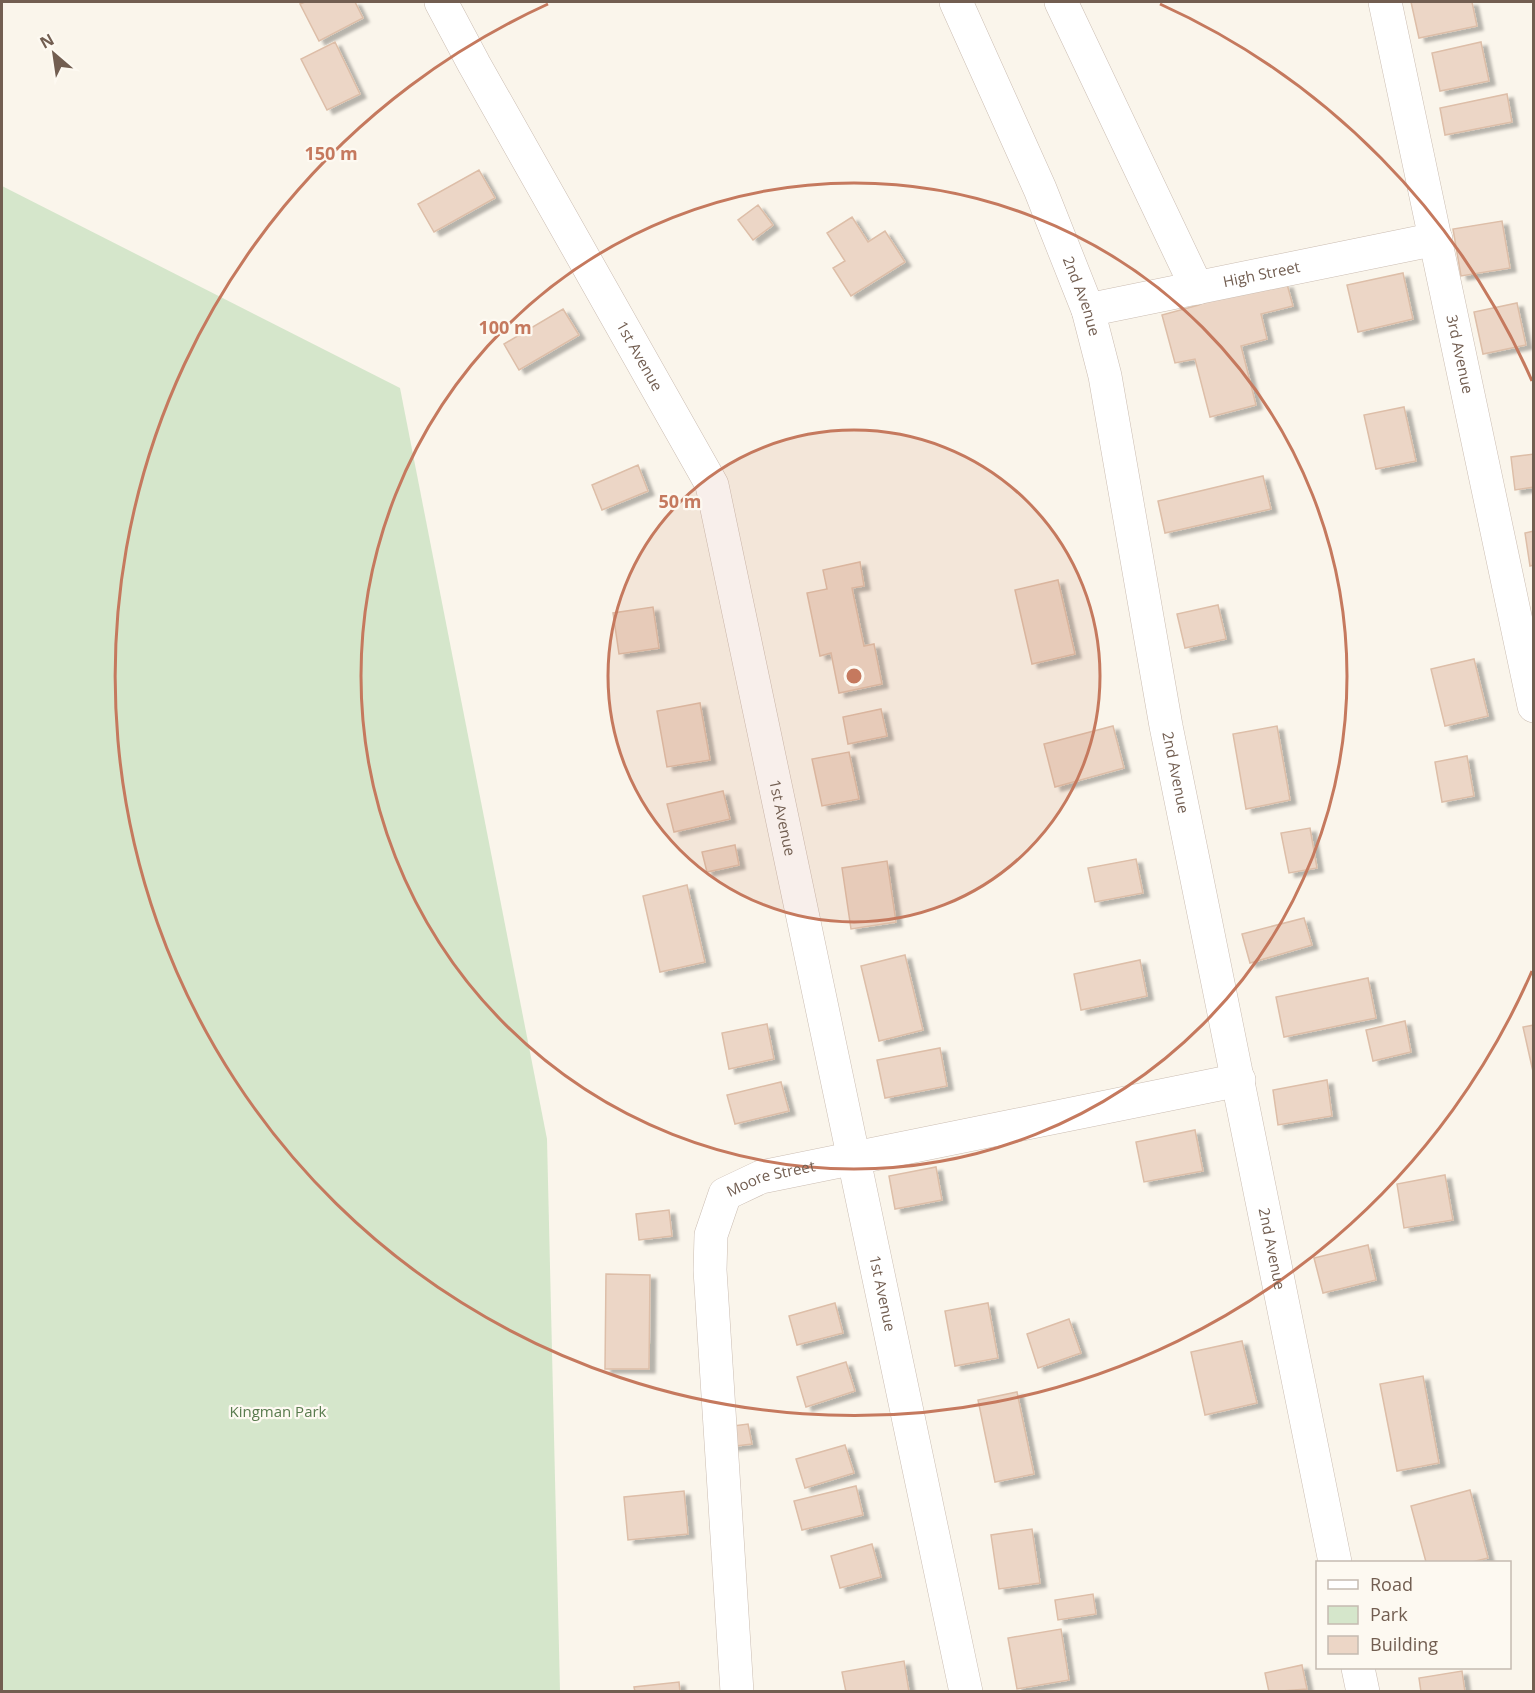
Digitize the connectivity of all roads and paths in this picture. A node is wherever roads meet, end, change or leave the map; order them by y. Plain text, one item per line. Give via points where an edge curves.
1 (441, 2) edge
2 (956, 2) edge
3 (1061, 2) edge
4 (1385, 2) edge
5 (1436, 239) junction
6 (1197, 288) junction
7 (1088, 310) junction
8 (1533, 706) edge
9 (1239, 1080) junction
10 (853, 1161) junction
11 (1335, 1561) edge
12 (1358, 1669) edge
13 (737, 1692) edge
14 (966, 1692) edge
15 (1363, 1692) edge

1 - 10 street, 1st Avenue via 712,485
2 - 7 street, 2nd Avenue via 1040,189
3 - 6 street
4 - 5 street, 3rd Avenue
5 - 6 street, High Street
5 - 8 street, 3rd Avenue
6 - 7 street, High Street
7 - 9 street, 2nd Avenue via 1105,376 1166,726
9 - 10 street, Moore Street
9 - 11 street, 2nd Avenue
10 - 13 street, Moore Street via 761,1177 725,1194 711,1235
10 - 14 street, 1st Avenue
12 - 15 street

